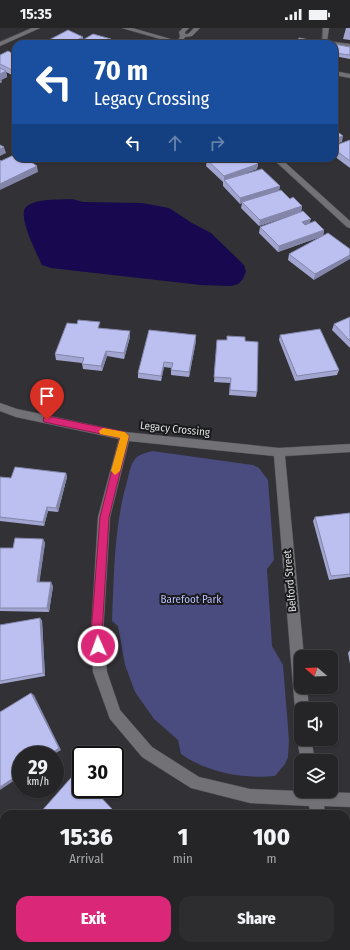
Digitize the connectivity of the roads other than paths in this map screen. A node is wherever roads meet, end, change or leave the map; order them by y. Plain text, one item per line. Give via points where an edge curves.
1 (36, 28) edge
2 (125, 28) edge
3 (186, 28) edge
4 (197, 28) edge
5 (326, 28) edge
6 (183, 36) junction
7 (171, 40) edge
8 (182, 40) edge
9 (324, 40) edge
10 (4, 42) edge
11 (338, 44) edge
12 (350, 46) edge
13 (338, 74) edge
14 (350, 76) edge
15 (280, 162) edge
16 (350, 225) edge
17 (0, 407) edge
18 (125, 436) junction
19 (350, 448) edge
20 (279, 452) junction
21 (301, 702) edge
22 (294, 795) edge
23 (314, 798) edge
24 (335, 798) edge
25 (350, 800) edge
26 (317, 810) edge

1 - 10 street
2 - 7 street
3 - 6 lane via 182,32
4 - 6 lane via 190,35
5 - 9 lane
6 - 8 lane
11 - 12 lane
13 - 14 street
15 - 16 street
17 - 18 street, Legacy Crossing via 16,413
18 - 20 street, Legacy Crossing
18 - 22 street via 104,517 97,634 100,672 115,714 147,752 196,783 250,796
19 - 20 street, Legacy Crossing
20 - 21 street, Belford Street
23 - 26 street
24 - 25 street

